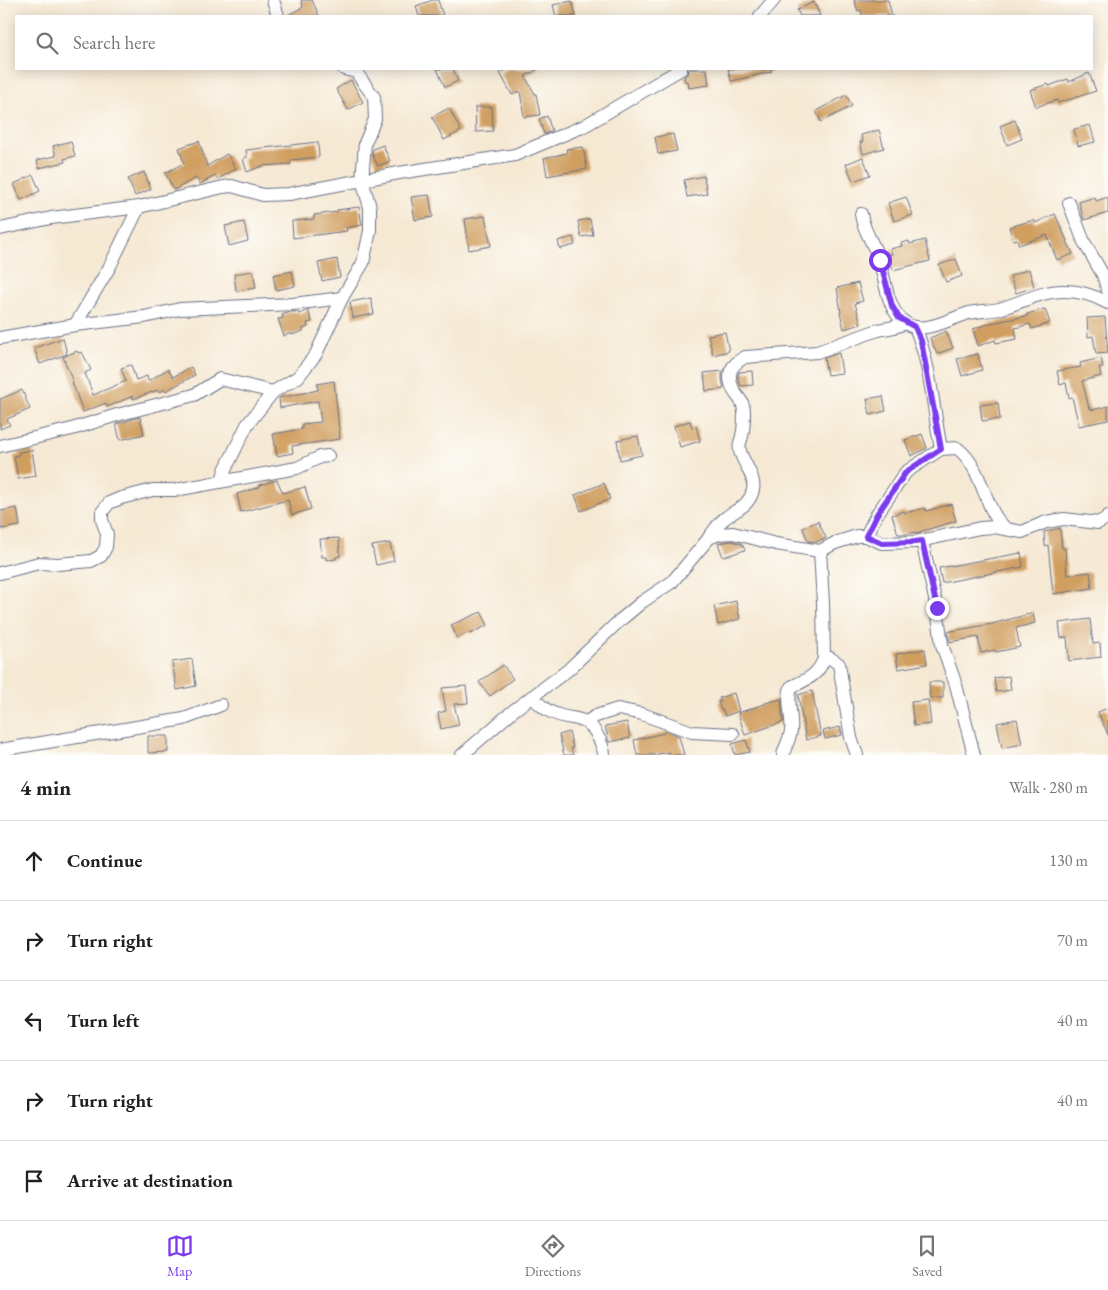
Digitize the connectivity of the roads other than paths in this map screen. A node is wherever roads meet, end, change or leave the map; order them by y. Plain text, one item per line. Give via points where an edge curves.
1 (273, 0) edge
2 (774, 0) edge
3 (278, 15) edge
4 (761, 15) edge
5 (348, 70) edge
6 (679, 70) edge
7 (362, 180) junction
8 (1069, 203) dead end
9 (139, 207) junction
10 (862, 214) dead end
11 (0, 229) edge
12 (1108, 291) edge
13 (342, 298) junction
14 (1108, 303) edge
15 (75, 325) junction
16 (910, 325) junction
17 (0, 338) edge
18 (273, 392) junction
19 (0, 446) edge
20 (941, 449) junction
21 (328, 456) dead end
22 (222, 481) junction
23 (1108, 516) edge
24 (1009, 531) junction
25 (866, 536) junction
26 (709, 538) junction
27 (922, 541) junction
28 (820, 551) junction
29 (0, 573) edge
30 (824, 658) junction
31 (531, 697) junction
32 (221, 705) dead end
33 (588, 721) junction
34 (733, 734) dead end
35 (0, 750) edge
36 (462, 755) edge
37 (604, 755) edge
38 (783, 755) edge
39 (857, 755) edge
40 (974, 755) edge

1 - 3 street
2 - 4 street
5 - 7 street via 356,72 374,97 375,119 365,143
6 - 7 street via 584,126 515,155
7 - 9 street via 275,195 223,187
7 - 13 street via 370,207 370,231 363,263
8 - 12 street
9 - 11 street via 51,218
9 - 15 street via 109,268
10 - 16 street via 862,224 880,260 892,306 899,318
13 - 15 street via 293,304 180,309
13 - 18 street via 316,354 298,377
14 - 16 street via 1063,290 927,327
15 - 17 street
16 - 20 street via 921,341
16 - 26 street via 878,330 817,352 745,357 735,362 731,370 733,390 741,399 744,410 739,447 754,488 749,501 724,519
18 - 19 street via 220,379 194,395
18 - 22 street via 247,425 224,470
20 - 24 street via 957,448 966,455 993,514
20 - 25 street via 906,472
21 - 22 street via 297,468
22 - 29 street via 175,490 153,490 109,503 102,512 106,547 101,556 91,561 39,563
23 - 24 street via 1098,523 1064,519 1022,532
24 - 27 street via 980,528
25 - 27 street via 882,543
25 - 28 street via 835,543
26 - 28 street via 733,533
26 - 31 street via 672,582 642,602 568,670
27 - 40 street via 942,646
28 - 30 street
30 - 38 street via 816,673 792,687 788,695 791,733
30 - 39 street via 839,664 851,738
31 - 33 street via 548,711
31 - 36 street
32 - 35 street via 184,719
33 - 34 street via 618,709 657,718 692,732
33 - 37 street via 594,727

